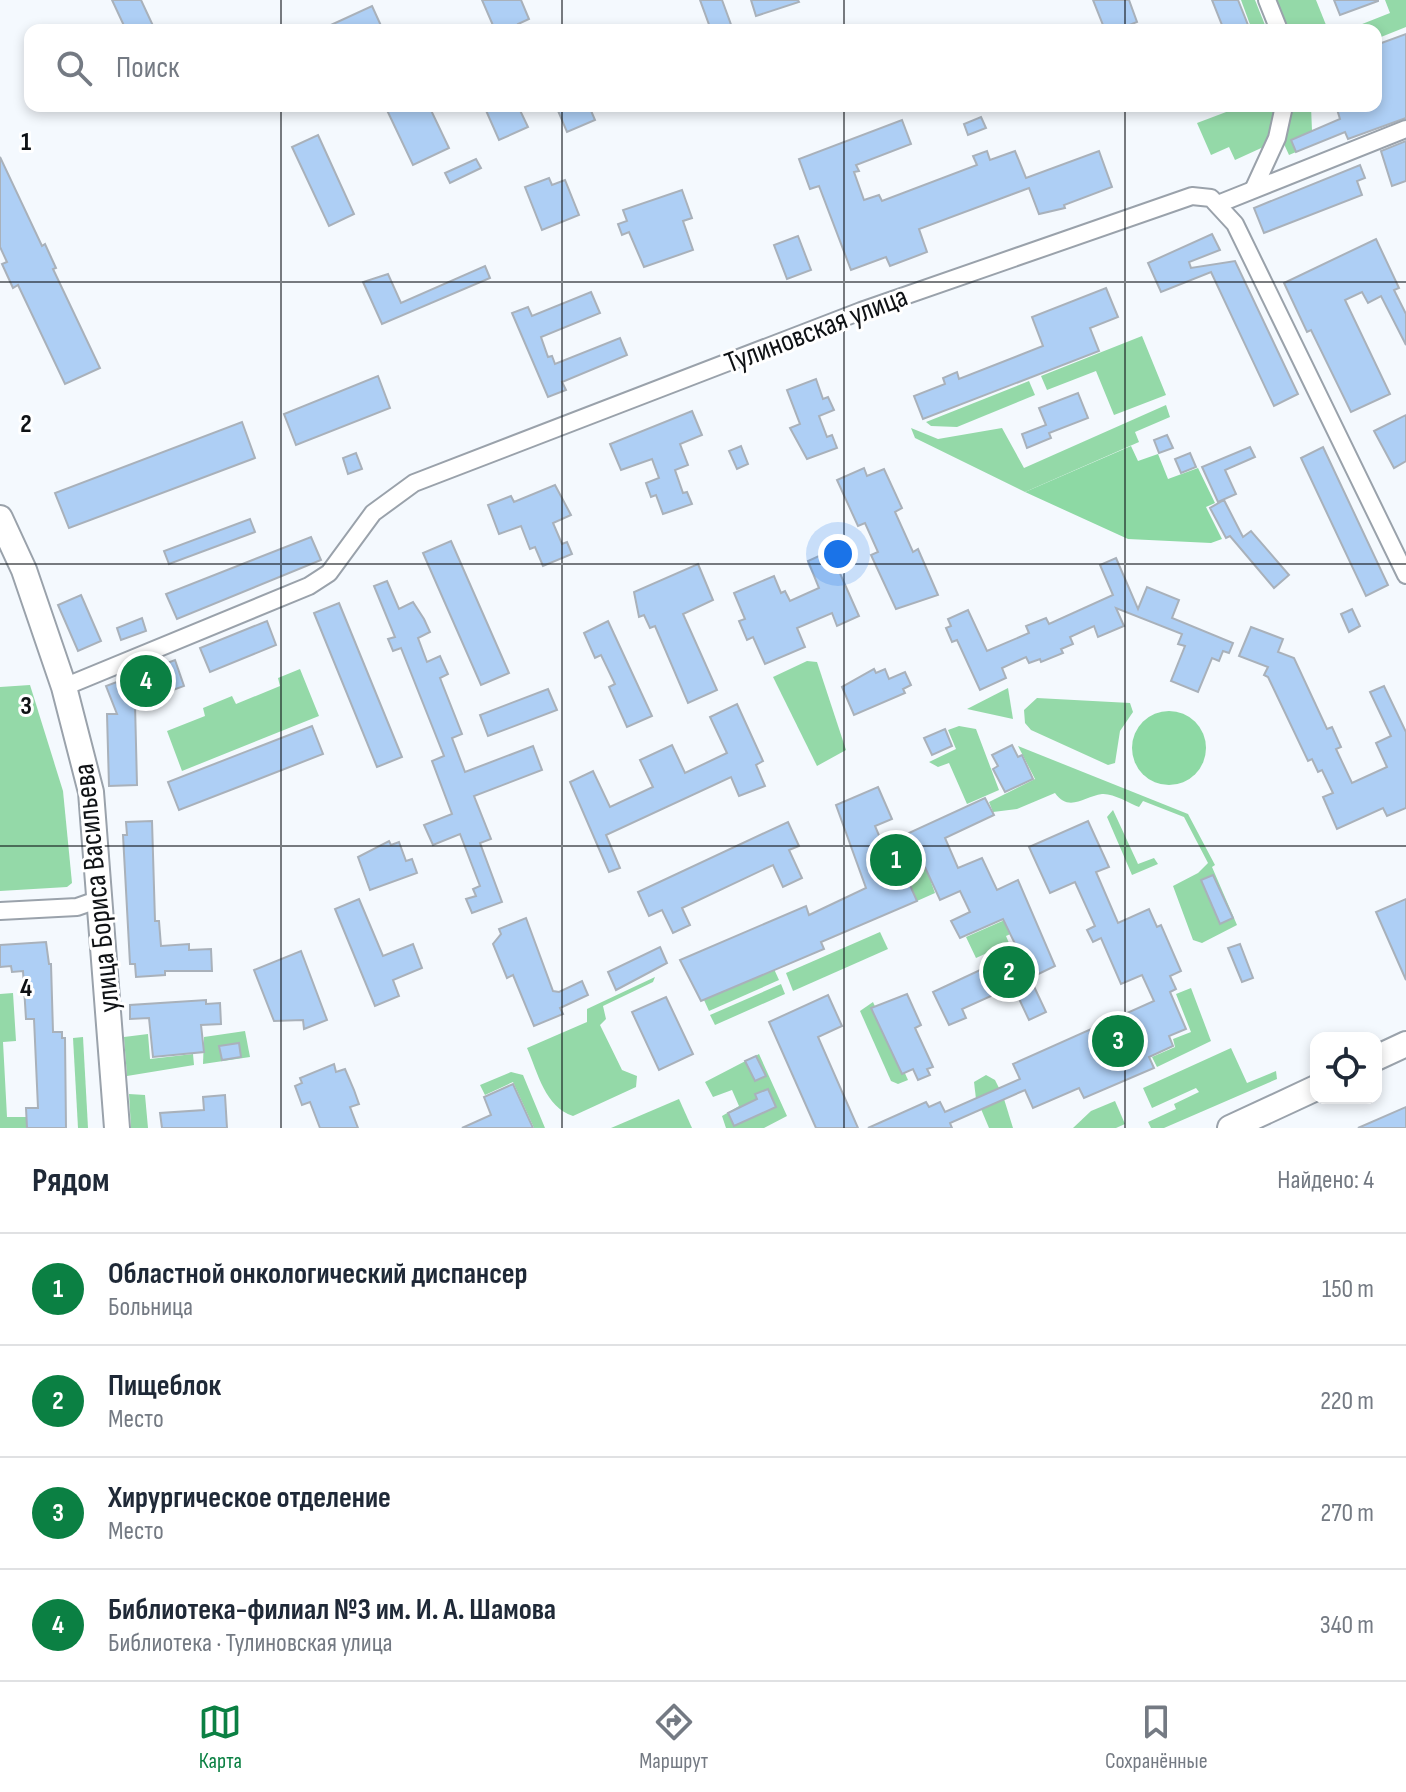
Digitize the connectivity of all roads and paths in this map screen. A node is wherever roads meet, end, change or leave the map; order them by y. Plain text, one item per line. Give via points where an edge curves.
1 (1267, 0) edge
2 (1277, 24) edge
3 (1283, 112) edge
4 (1406, 129) edge
5 (1254, 188) junction
6 (1218, 204) junction
7 (2, 526) edge
8 (1406, 575) edge
9 (64, 687) junction
10 (97, 900) junction
11 (0, 911) edge
12 (1406, 1044) edge
13 (1382, 1055) edge
14 (1310, 1091) edge
15 (117, 1128) edge
16 (1230, 1128) edge

1 - 2 street
3 - 5 street
4 - 5 street
5 - 6 street
6 - 8 street via 1235,224
6 - 9 street, Тулиновская улица via 1200,195 1168,203 861,311 414,483 373,513 329,573 309,586
7 - 9 street, улица Бориса Васильева via 24,570
9 - 10 street, улица Бориса Васильева via 91,792
10 - 11 street via 77,907
10 - 15 street, улица Бориса Васильева
12 - 13 street
14 - 16 street

